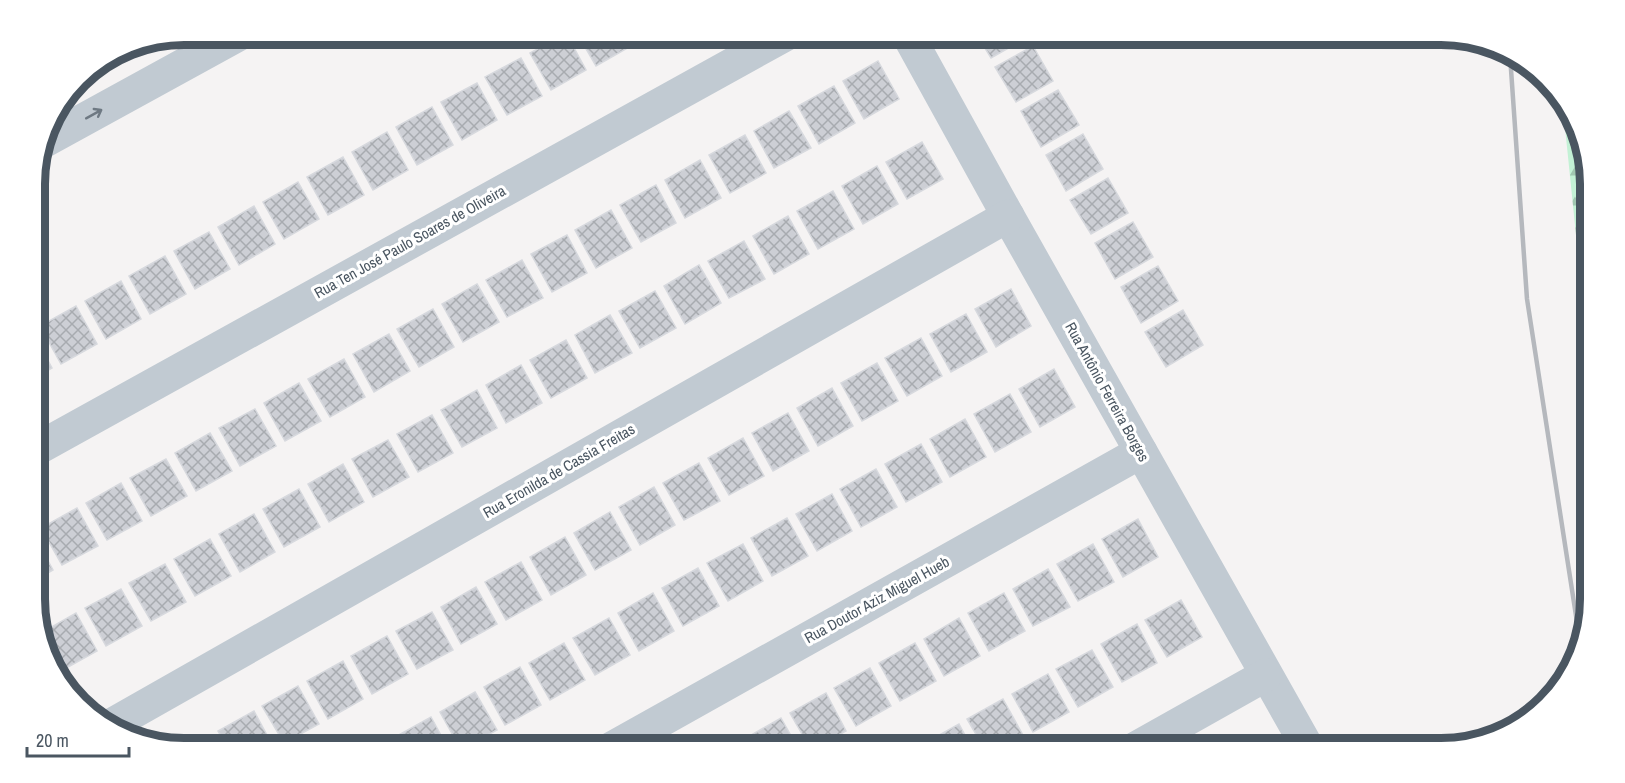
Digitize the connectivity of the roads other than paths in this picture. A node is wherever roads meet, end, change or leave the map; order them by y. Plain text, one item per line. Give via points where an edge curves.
1 (217, 45) edge
2 (765, 45) edge
3 (914, 45) edge
4 (57, 127) edge
5 (1008, 216) junction
6 (45, 444) edge
7 (1141, 452) junction
8 (1266, 675) junction
9 (118, 721) edge
10 (630, 738) edge
11 (1154, 738) edge
12 (1302, 738) edge

4 -> 1 street
2 - 6 street, Rua Ten José Paulo Soares de Oliveira
3 - 5 street, Rua Antônio Ferreira Borges
5 - 7 street, Rua Antônio Ferreira Borges
5 - 9 street, Rua Eronilda de Cassia Freitas
7 - 8 street, Rua Antônio Ferreira Borges
7 - 10 street, Rua Doutor Aziz Miguel Hueb
8 - 11 street
8 - 12 street, Rua Antônio Ferreira Borges

